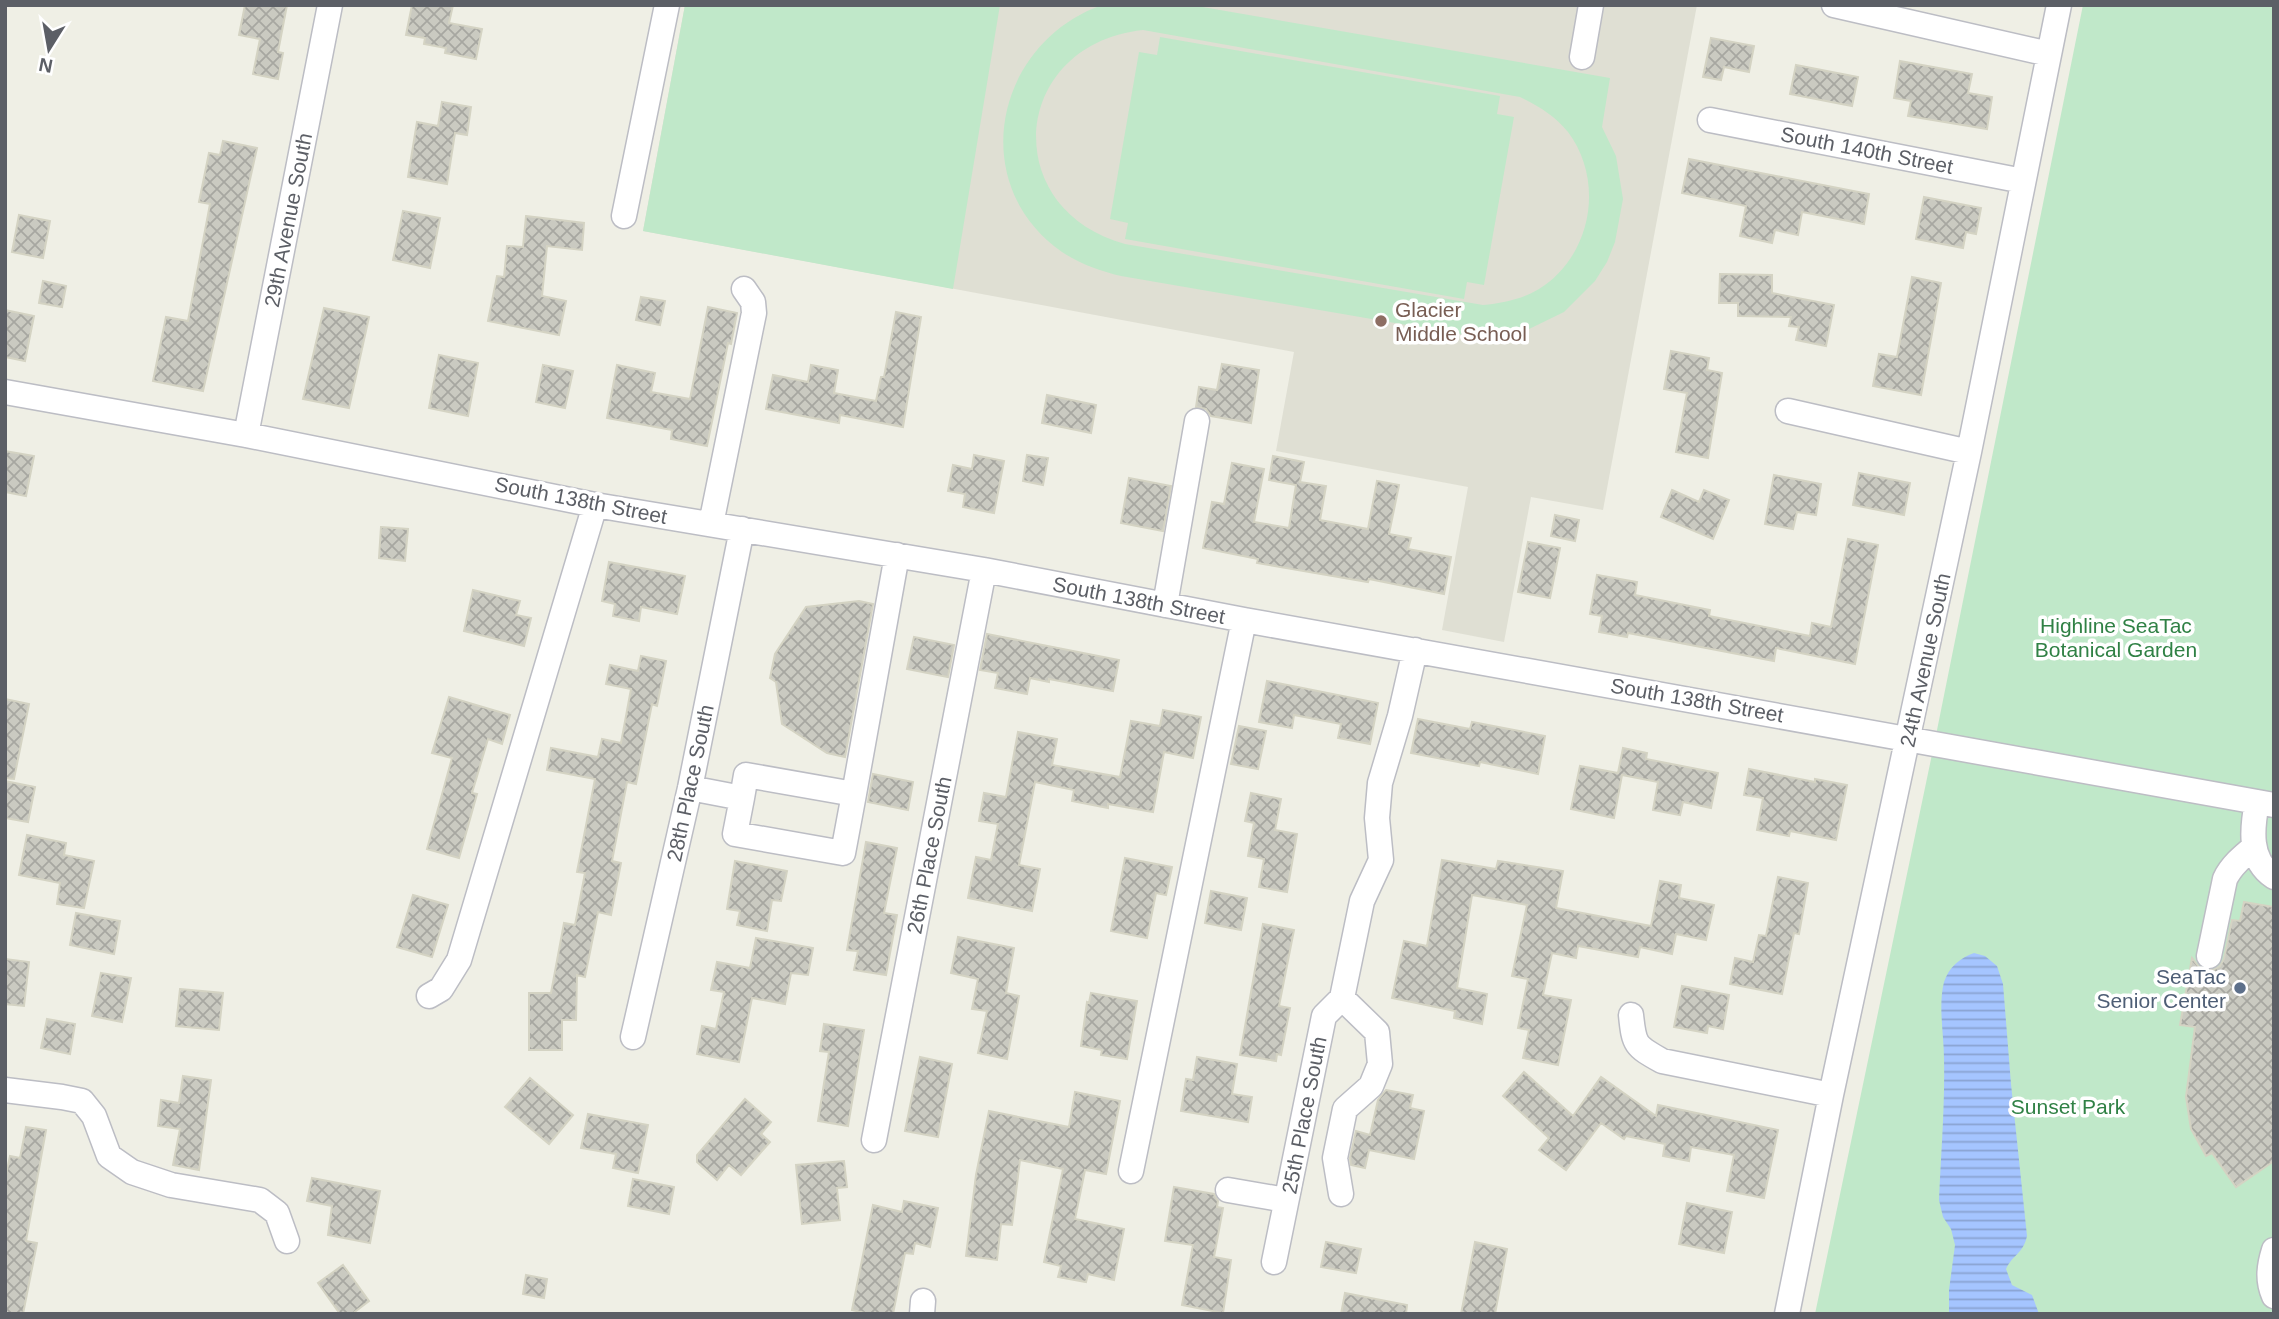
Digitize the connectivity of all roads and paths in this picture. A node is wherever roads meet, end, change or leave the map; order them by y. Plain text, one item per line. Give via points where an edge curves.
1 (330, 5) edge
2 (667, 5) edge
3 (1591, 5) edge
4 (1834, 5) edge
5 (2059, 5) edge
6 (2049, 54) junction
7 (1582, 57) dead end
8 (1710, 120) dead end
9 (2023, 181) junction
10 (624, 216) dead end
11 (744, 289) dead end
12 (5, 392) edge
13 (1788, 411) dead end
14 (1197, 421) dead end
15 (246, 435) junction
16 (1969, 452) junction
17 (595, 505) junction
18 (711, 524) junction
19 (742, 530) junction
20 (897, 555) junction
21 (984, 570) junction
22 (1165, 605) junction
23 (1244, 620) junction
24 (1415, 650) junction
25 (1909, 738) junction
26 (690, 788) junction
27 (853, 794) junction
28 (742, 798) junction
29 (2266, 803) edge
30 (2254, 847) junction
31 (2274, 877) edge
32 (2209, 956) dead end
33 (429, 996) dead end
34 (1342, 998) junction
35 (1631, 1015) dead end
36 (634, 1037) dead end
37 (5, 1090) edge
38 (1831, 1095) junction
39 (874, 1140) dead end
40 (1131, 1171) dead end
41 (1228, 1190) dead end
42 (1341, 1194) dead end
43 (1286, 1200) junction
44 (286, 1241) dead end
45 (2274, 1250) edge
46 (1274, 1262) dead end
47 (2274, 1296) edge
48 (1787, 1314) edge

1 - 15 street, 29th Avenue South
2 - 10 street
3 - 7 street
4 - 6 street
5 - 6 street, 24th Avenue South
6 - 9 street, 24th Avenue South
8 - 9 street, South 140th Street
9 - 16 street, 24th Avenue South
11 - 18 street via 754,313
12 - 15 street, South 138th Street
13 - 16 street
14 - 22 street
15 - 17 street, South 138th Street
16 - 25 street, 24th Avenue South
17 - 18 street, South 138th Street
17 - 33 street via 459,960 441,989
18 - 19 street, South 138th Street
19 - 20 street, South 138th Street
19 - 26 street, 28th Place South
20 - 21 street, South 138th Street
20 - 27 street
21 - 22 street, South 138th Street
21 - 39 street, 26th Place South
22 - 23 street, South 138th Street
23 - 24 street, South 138th Street
23 - 40 street
24 - 25 street, South 138th Street
24 - 34 street, 25th Place South via 1380,783 1381,860 1362,901
25 - 29 street, South 138th Street
25 - 38 street, 24th Avenue South
26 - 28 street
26 - 36 street, 28th Place South
27 - 28 street via 746,775
27 - 28 street via 843,853 735,834
29 - 30 street via 2253,826
30 - 31 street
30 - 32 street via 2225,879
34 - 42 street via 1377,1031 1380,1064 1370,1086 1345,1109 1335,1158
34 - 43 street, 25th Place South via 1324,1016
35 - 38 street via 1633,1039 1662,1061
37 - 44 street via 82,1101 109,1156 132,1172 171,1185 260,1200 277,1213
38 - 48 street, 24th Avenue South
41 - 43 street
43 - 46 street, 25th Place South
45 - 47 street via 2269,1280

